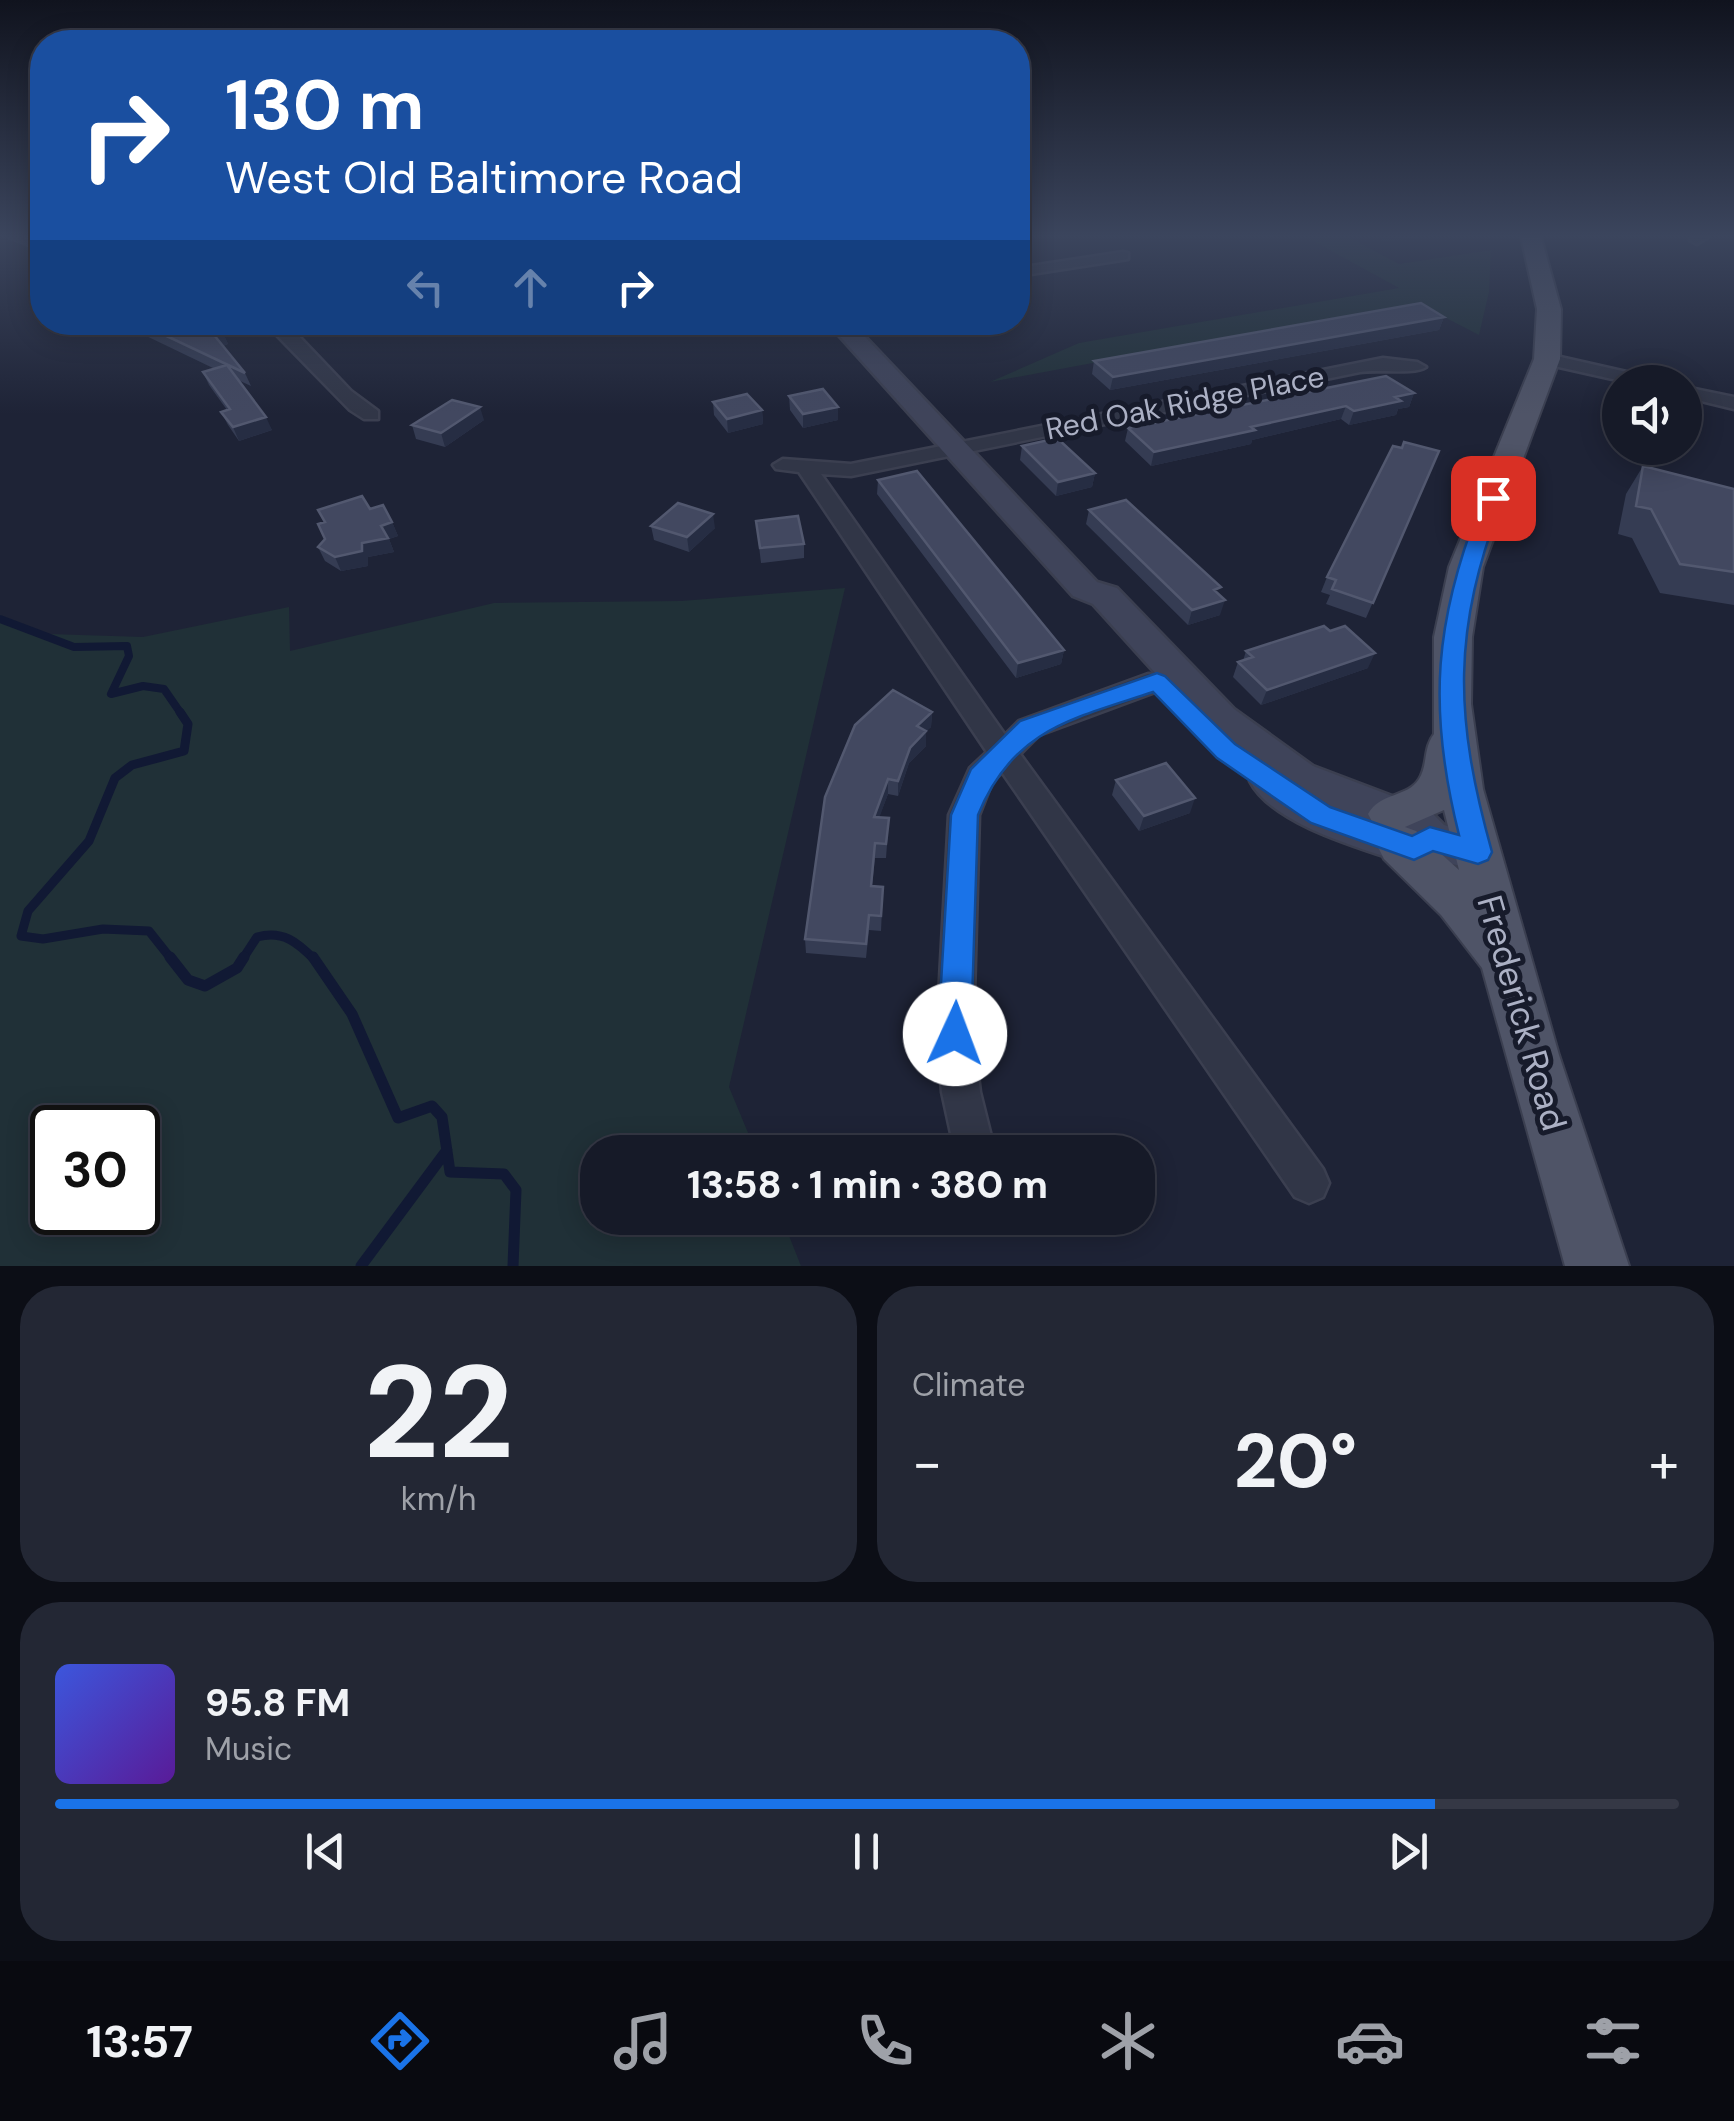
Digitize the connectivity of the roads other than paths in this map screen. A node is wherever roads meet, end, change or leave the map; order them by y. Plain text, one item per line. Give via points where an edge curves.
1 (1545, 296) edge
2 (289, 335) edge
3 (850, 335) edge
4 (1548, 359) junction
5 (1417, 367) dead end
6 (1602, 372) edge
7 (1702, 396) edge
8 (1734, 403) edge
9 (371, 415) dead end
10 (954, 449) junction
11 (1085, 590) junction
12 (1157, 682) junction
13 (1451, 704) junction
14 (1001, 751) junction
15 (1407, 833) junction
16 (1478, 852) junction
17 (1509, 968) junction
18 (971, 1135) edge
19 (1309, 1182) dead end
20 (1597, 1266) edge

1 - 4 main road, Frederick Road
2 - 9 street via 352,404
3 - 10 street
4 - 6 street
4 - 13 main road, Frederick Road via 1466,567 1453,637
5 - 10 street, Red Oak Ridge Place via 1360,367
7 - 8 street
10 - 11 street
10 - 14 street, Red Oak Ridge Place via 851,470 796,467
11 - 12 street via 1086,604
11 - 15 street via 1105,596 1220,719 1299,777
12 - 14 street via 1054,716
12 - 15 street via 1226,751 1320,815
13 - 15 main road via 1443,785
13 - 16 main road, Frederick Road via 1461,788
14 - 18 street via 980,776 964,815 955,1034
14 - 19 street
15 - 16 street
15 - 17 main road
16 - 17 main road, Frederick Road
17 - 20 main road, Frederick Road

